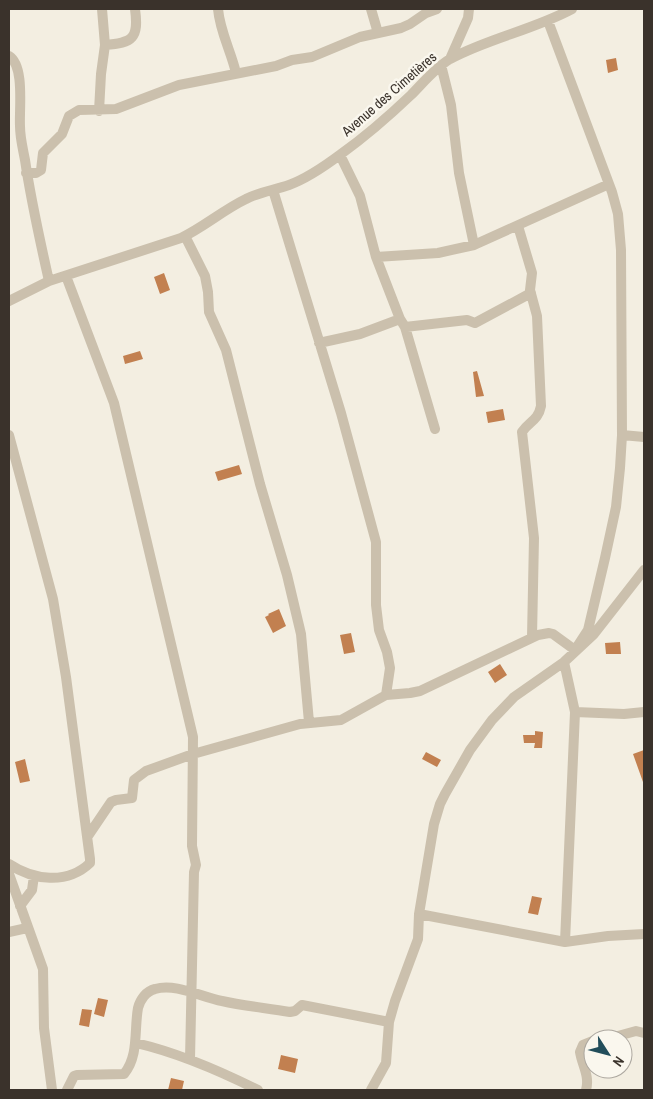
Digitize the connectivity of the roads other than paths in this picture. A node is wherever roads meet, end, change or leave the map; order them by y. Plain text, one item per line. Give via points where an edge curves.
1 (102, 9) edge
2 (135, 9) edge
3 (218, 9) edge
4 (371, 9) edge
5 (437, 9) edge
6 (469, 9) edge
7 (572, 9) edge
8 (548, 21) junction
9 (378, 33) junction
10 (105, 45) junction
11 (9, 56) edge
12 (445, 62) junction
13 (236, 73) junction
14 (100, 111) junction
15 (340, 155) junction
16 (26, 173) junction
17 (609, 184) junction
18 (273, 190) junction
19 (518, 226) junction
20 (185, 236) junction
21 (474, 244) junction
22 (376, 257) junction
23 (66, 276) junction
24 (49, 282) junction
25 (531, 293) junction
26 (9, 301) edge
27 (403, 323) junction
28 (319, 343) junction
29 (435, 429) dead end
30 (9, 435) edge
31 (622, 435) junction
32 (644, 437) edge
33 (644, 570) edge
34 (533, 618) junction
35 (549, 633) junction
36 (532, 638) junction
37 (575, 650) junction
38 (564, 662) junction
39 (386, 694) junction
40 (575, 712) junction
41 (644, 712) edge
42 (309, 722) junction
43 (193, 754) junction
44 (88, 836) junction
45 (9, 864) edge
46 (9, 874) edge
47 (34, 876) junction
48 (20, 906) junction
49 (419, 914) junction
50 (28, 928) junction
51 (9, 932) edge
52 (644, 932) edge
53 (565, 942) junction
54 (192, 993) junction
55 (389, 1022) junction
56 (136, 1044) junction
57 (583, 1045) edge
58 (190, 1059) junction
59 (583, 1061) edge
60 (52, 1090) edge
61 (67, 1090) edge
62 (258, 1090) edge
63 (370, 1090) edge

1 - 10 street
2 - 10 street via 134,37 128,42
3 - 13 street via 219,23
4 - 9 street
5 - 9 street via 410,24
6 - 12 street via 466,24
7 - 8 street, Avenue des Cimetières
8 - 12 street, Avenue des Cimetières via 491,40
8 - 17 street
9 - 13 street via 312,57
10 - 14 street
11 - 16 street via 17,70
12 - 15 street, Avenue des Cimetières via 384,120
12 - 21 street via 459,172
13 - 14 street via 179,85 132,104
14 - 16 street via 79,110 69,116 62,134 43,153 41,170
15 - 18 street, Avenue des Cimetières via 306,177
15 - 22 street via 360,196
16 - 24 street
17 - 19 street
17 - 31 street via 618,214 621,250
18 - 20 street, Avenue des Cimetières via 237,203
18 - 28 street
19 - 21 street
19 - 25 street via 532,273
20 - 23 street, Avenue des Cimetières
20 - 42 street via 205,276 209,312 226,350 287,575 301,634
21 - 22 street via 438,253
22 - 27 street
23 - 24 street, Avenue des Cimetières
23 - 43 street via 114,403 193,737
24 - 26 street, Avenue des Cimetières
25 - 27 street via 475,323 467,320
25 - 34 street via 537,316 541,406 538,417 522,432 534,538
27 - 28 street
27 - 29 street
28 - 39 street via 376,542 377,613 390,668
30 - 44 street via 52,598
31 - 32 street
31 - 37 street via 616,507 606,558 588,630
33 - 37 street via 594,634
34 - 35 street
34 - 36 street
35 - 36 street
35 - 37 street
36 - 39 street via 420,690
37 - 38 street
38 - 40 street
38 - 49 street via 506,704 470,750 436,815
39 - 42 street via 346,718
40 - 41 street
40 - 53 street
42 - 43 street
43 - 44 street via 141,773 134,780 132,798 111,802
43 - 54 street via 192,846 196,865
44 - 47 street via 90,861 83,869 61,877
45 - 47 street
46 - 48 street
47 - 48 street via 32,890
48 - 50 street
49 - 53 street
49 - 55 street via 418,939
50 - 51 street
50 - 60 street via 43,969 44,1028
52 - 53 street
54 - 55 street via 290,1012 302,1005
54 - 56 street via 164,987 146,993 139,1007
54 - 58 street
55 - 63 street via 386,1063
56 - 58 street
56 - 61 street via 124,1074 77,1075
57 - 59 street via 580,1052
58 - 62 street

